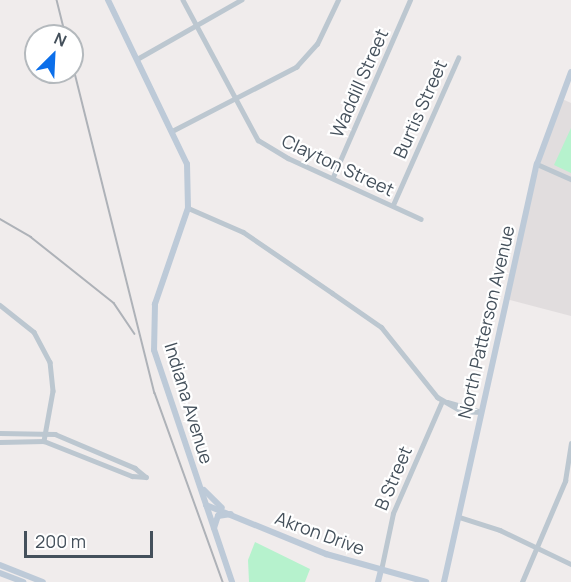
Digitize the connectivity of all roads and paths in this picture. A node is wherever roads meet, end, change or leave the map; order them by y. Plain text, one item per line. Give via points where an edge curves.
1 (108, 0) edge
2 (183, 0) edge
3 (241, 0) edge
4 (338, 0) edge
5 (410, 0) edge
6 (196, 26) junction
7 (458, 57) dead end
8 (137, 59) junction
9 (571, 72) edge
10 (234, 100) junction
11 (172, 131) junction
12 (537, 164) junction
13 (333, 177) junction
14 (571, 179) edge
15 (393, 205) junction
16 (188, 208) junction
17 (421, 219) dead end
18 (0, 306) edge
19 (442, 401) junction
20 (481, 412) junction
21 (46, 431) junction
22 (0, 433) edge
23 (44, 441) junction
24 (0, 442) edge
25 (571, 443) edge
26 (196, 477) junction
27 (206, 505) junction
28 (230, 513) junction
29 (459, 517) junction
30 (214, 528) junction
31 (537, 548) junction
32 (571, 564) edge
33 (0, 566) edge
34 (381, 570) junction
35 (0, 573) edge
36 (23, 582) edge
37 (42, 582) edge
38 (232, 582) edge
39 (378, 582) edge
40 (426, 582) edge
41 (444, 582) edge
42 (522, 582) edge

1 - 8 main road, Indiana Avenue
2 - 6 street, Clayton Street
3 - 6 street
4 - 10 street via 317,44 303,61
5 - 13 street, Waddill Street
6 - 8 street
6 - 10 street, Clayton Street
7 - 15 street, Burtis Street
8 - 11 main road, Indiana Avenue
9 - 12 main road, North Patterson Avenue
10 - 11 street
10 - 13 street, Clayton Street via 264,145
11 - 16 main road, Indiana Avenue via 187,164
12 - 14 street
12 - 20 main road, North Patterson Avenue
13 - 15 street, Clayton Street
15 - 17 street, Clayton Street
16 - 19 street via 250,237 381,327 422,382
16 - 26 main road, Indiana Avenue via 158,294 152,326 160,374
18 - 21 street via 34,332 50,362 53,391
19 - 20 street via 461,411
19 - 34 street, B Street via 393,513
20 - 29 main road, North Patterson Avenue
21 - 22 street
21 - 23 street
21 - 23 street via 135,468 146,477 132,476
23 - 24 street
25 - 31 street via 565,481
26 - 27 main road, Indiana Avenue
26 - 28 main road via 208,495
27 - 28 main road, Akron Drive
27 - 30 main road, Indiana Avenue
28 - 30 main road via 220,515
28 - 34 main road, Akron Drive via 326,554
29 - 31 street via 500,530
29 - 41 main road, North Patterson Avenue
30 - 38 main road, Indiana Avenue
31 - 32 street
31 - 42 street
33 - 37 main road
34 - 39 main road
34 - 40 main road, Akron Drive
35 - 36 main road

